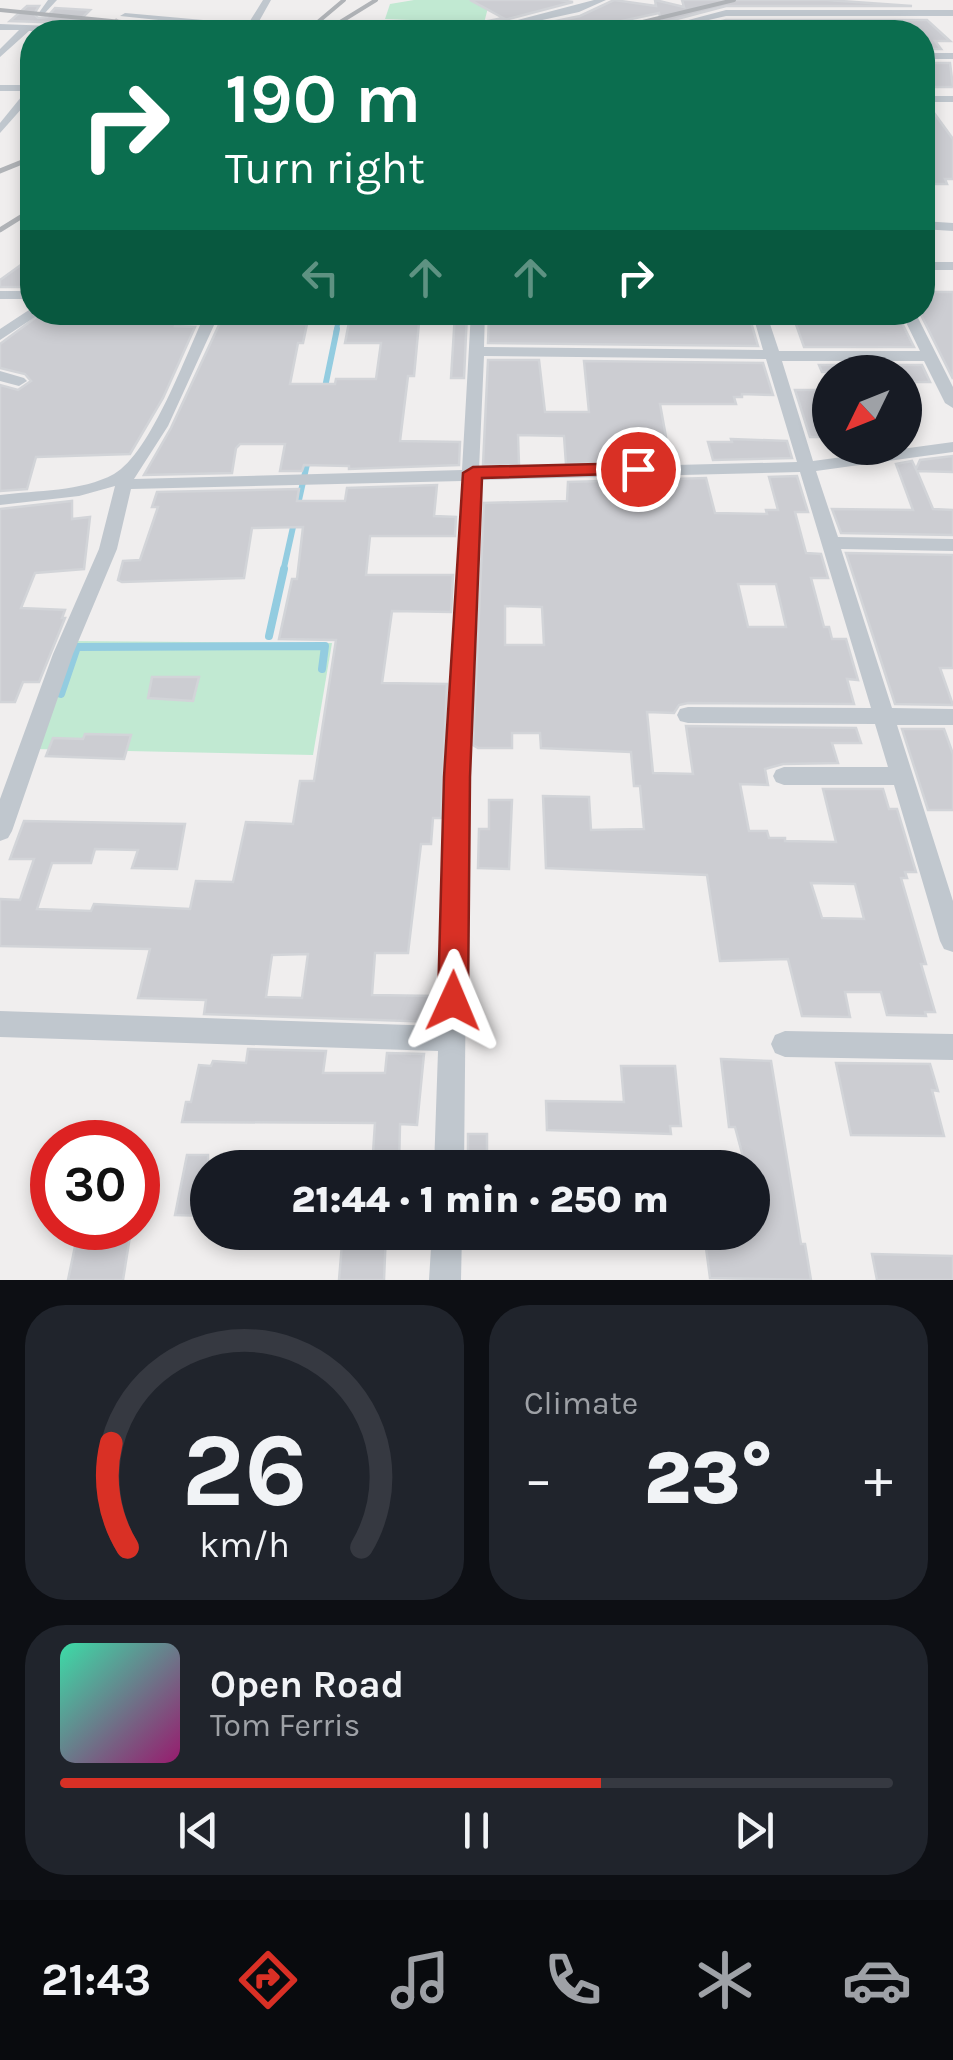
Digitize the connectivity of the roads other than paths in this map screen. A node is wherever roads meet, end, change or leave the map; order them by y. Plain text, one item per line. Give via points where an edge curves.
1 (53, 0) edge
2 (137, 0) edge
3 (602, 0) edge
4 (834, 0) edge
5 (786, 12) junction
6 (842, 12) junction
7 (953, 13) edge
8 (33, 20) edge
9 (121, 20) tunnel mouth
10 (531, 20) edge
11 (717, 20) edge
12 (791, 20) edge
13 (20, 34) edge
14 (0, 54) edge
15 (20, 105) edge
16 (0, 130) edge
17 (208, 325) edge
18 (477, 325) edge
19 (763, 325) edge
20 (914, 325) edge
21 (476, 352) junction
22 (772, 355) junction
23 (930, 356) junction
24 (0, 376) edge
25 (19, 382) dead end
26 (953, 403) edge
27 (953, 448) edge
28 (806, 467) junction
29 (473, 473) junction
30 (126, 479) junction
31 (0, 500) edge
32 (829, 543) junction
33 (953, 545) edge
34 (688, 715) dead end
35 (883, 716) junction
36 (953, 717) edge
37 (784, 776) dead end
38 (901, 776) junction
39 (0, 831) edge
40 (953, 941) edge
41 (0, 1024) edge
42 (452, 1038) junction
43 (785, 1044) dead end
44 (953, 1047) edge
45 (449, 1150) edge
46 (446, 1250) edge
47 (445, 1280) edge

1 - 8 street
2 - 9 street
3 - 10 street
4 - 6 street
5 - 6 street
5 - 11 street
5 - 12 street
6 - 7 street
13 - 14 street
15 - 16 street
17 - 30 street via 146,454
18 - 21 street
19 - 22 street
20 - 23 street
21 - 22 street
21 - 29 street
22 - 23 street
22 - 28 street
23 - 26 street
24 - 25 street
27 - 28 street
28 - 29 street
28 - 32 street
29 - 30 street
29 - 42 street
30 - 31 street
30 - 39 street via 108,548
32 - 33 street
32 - 35 street
34 - 35 street
35 - 36 street
35 - 38 street
37 - 38 street
38 - 40 street
41 - 42 street
42 - 45 street
43 - 44 street
46 - 47 street

